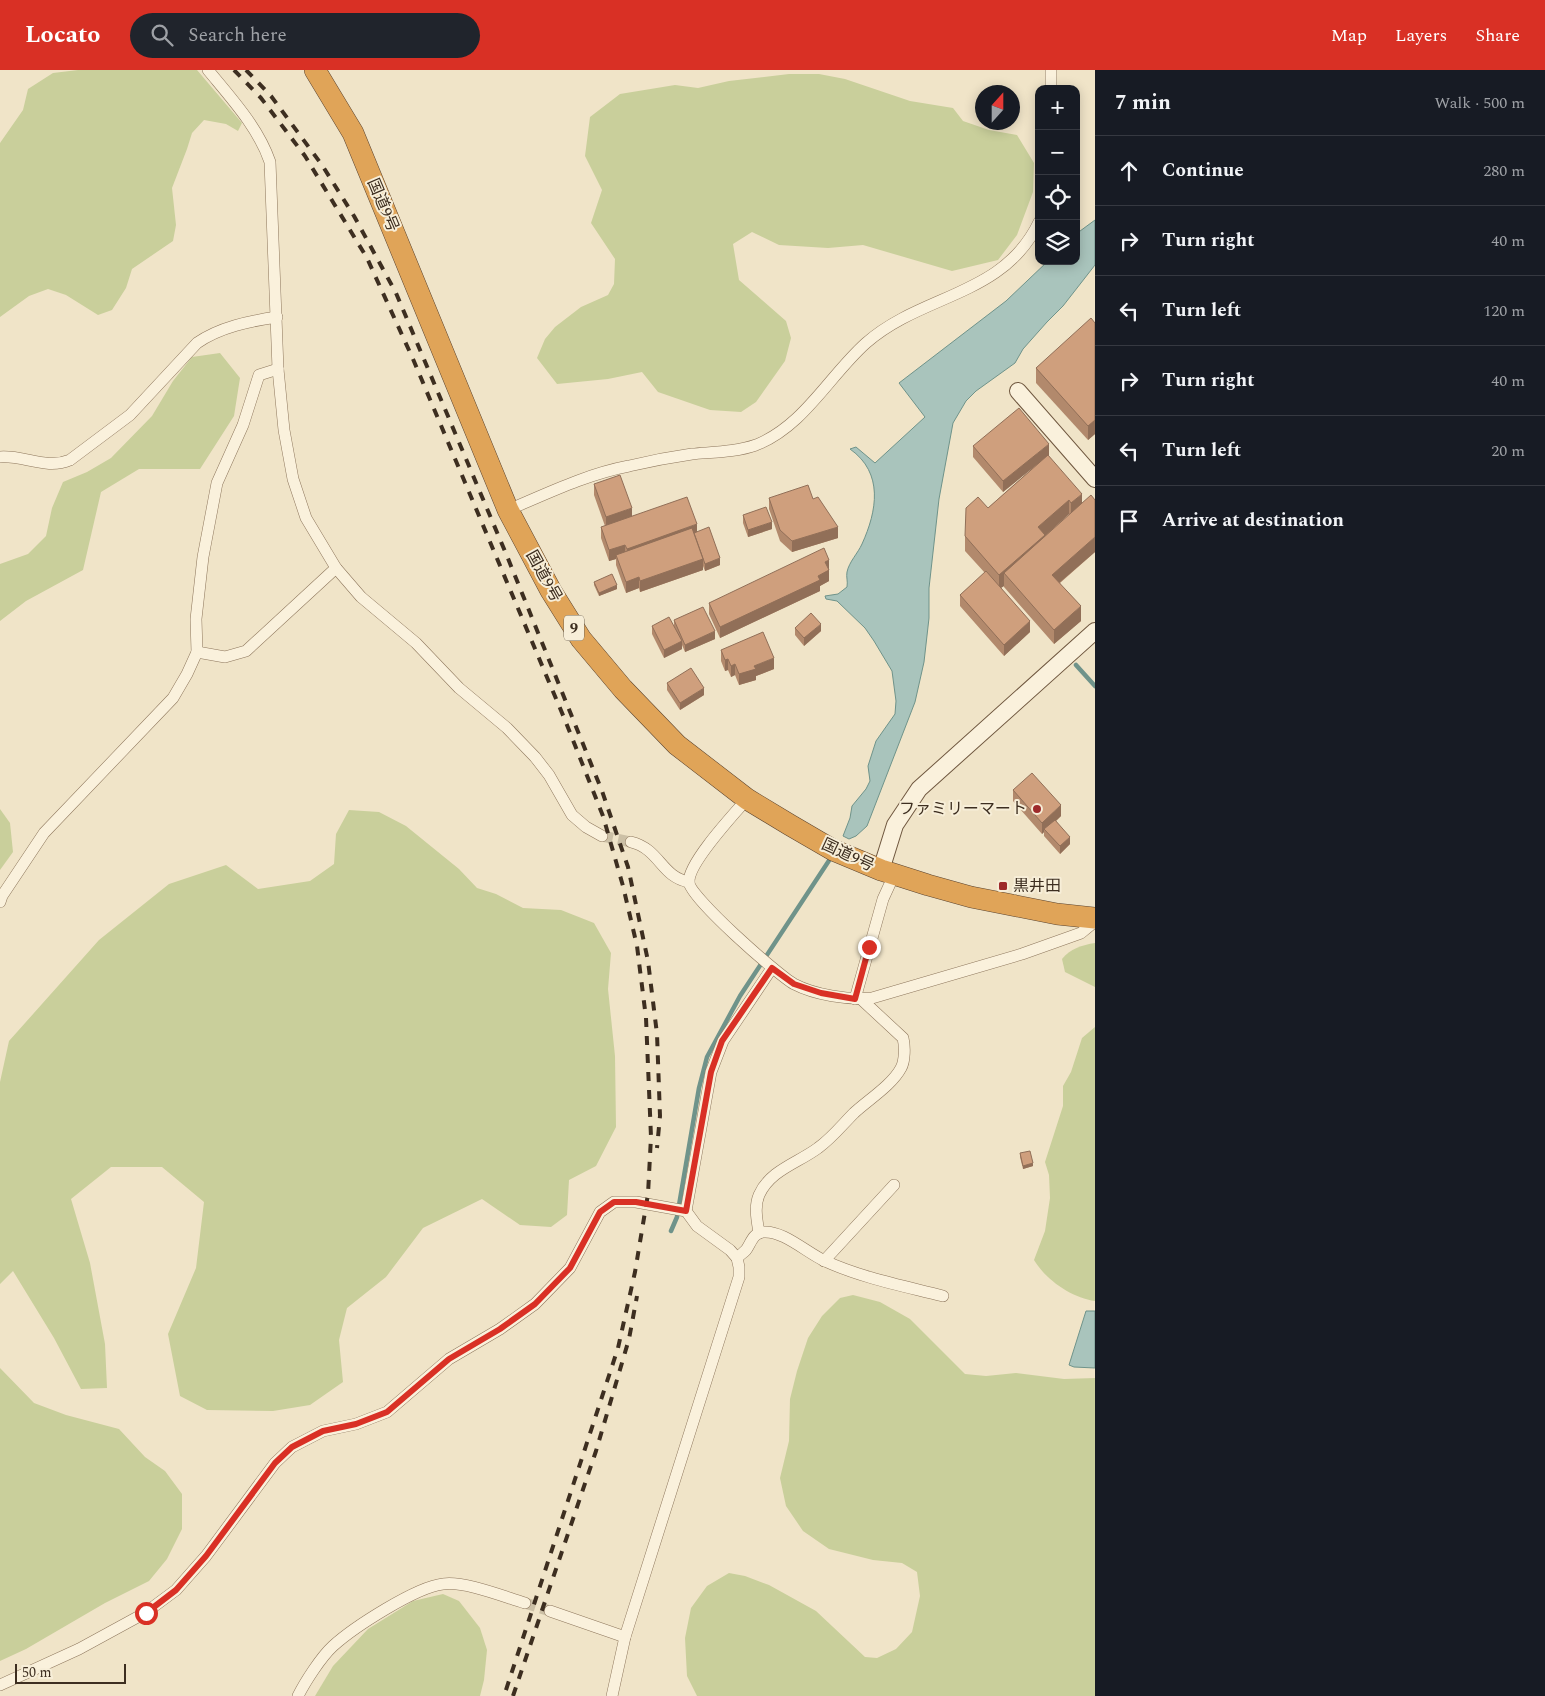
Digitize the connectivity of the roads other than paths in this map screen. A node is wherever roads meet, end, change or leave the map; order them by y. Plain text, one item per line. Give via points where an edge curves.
1 (208, 70) edge
2 (316, 70) edge
3 (1051, 70) edge
4 (1051, 85) edge
5 (1035, 230) edge
6 (277, 317) junction
7 (278, 369) junction
8 (1018, 391) dead end
9 (0, 457) edge
10 (1095, 479) edge
11 (508, 510) junction
12 (336, 568) junction
13 (1095, 631) edge
14 (197, 652) junction
15 (747, 799) junction
16 (602, 836) tunnel mouth
17 (631, 842) tunnel mouth
18 (888, 872) junction
19 (688, 882) junction
20 (0, 902) edge
21 (1095, 918) edge
22 (767, 963) junction
23 (858, 999) junction
24 (894, 1185) dead end
25 (686, 1211) junction
26 (759, 1232) junction
27 (737, 1258) junction
28 (824, 1261) junction
29 (943, 1296) dead end
30 (525, 1602) tunnel mouth
31 (550, 1611) tunnel mouth
32 (625, 1638) junction
33 (0, 1686) edge
34 (298, 1696) edge
35 (612, 1696) edge

1 - 6 street via 264,144 270,162
2 - 11 highway, 国道9号 / 9 via 353,133
3 - 4 street
5 - 11 street via 1023,249 997,273 913,313 868,341 799,416 771,438 744,448 691,454 605,471
6 - 7 street
6 - 9 street via 254,320 197,342 130,415 70,460 52,464
7 - 12 street via 284,430 294,479 306,518
7 - 14 street via 258,375 243,425 217,483 203,557 196,619
8 - 10 street
11 - 15 highway, 国道9号 / 9 via 580,639 677,745
12 - 14 street via 246,651 226,657
12 - 16 street via 361,597 416,643 459,688 508,728 536,757 572,815
13 - 18 street via 919,789 895,825
14 - 20 street via 173,698 44,833
15 - 18 highway, 国道9号 / 9 via 833,850
15 - 19 street via 700,856
17 - 19 street via 650,851 672,876
18 - 21 highway, 国道9号 / 9 via 962,895 1057,914
18 - 23 street
19 - 22 street via 726,927
21 - 23 street via 1081,933 1022,954
22 - 23 street via 794,984 821,993
22 - 25 street via 722,1041 711,1072
23 - 26 street via 903,1038 903,1065 831,1138 785,1167 764,1186 756,1207
24 - 28 street
25 - 27 street via 697,1226
25 - 33 street via 636,1202 614,1202 600,1212 570,1268 535,1304 449,1359 387,1412 356,1424 323,1431 292,1447 275,1463 206,1556 176,1590 146,1613 79,1650
26 - 27 street
26 - 28 street via 780,1234
27 - 32 street via 739,1277
28 - 29 street via 863,1276
30 - 34 street via 460,1584 428,1587 388,1607 332,1647
31 - 32 street
32 - 35 street

